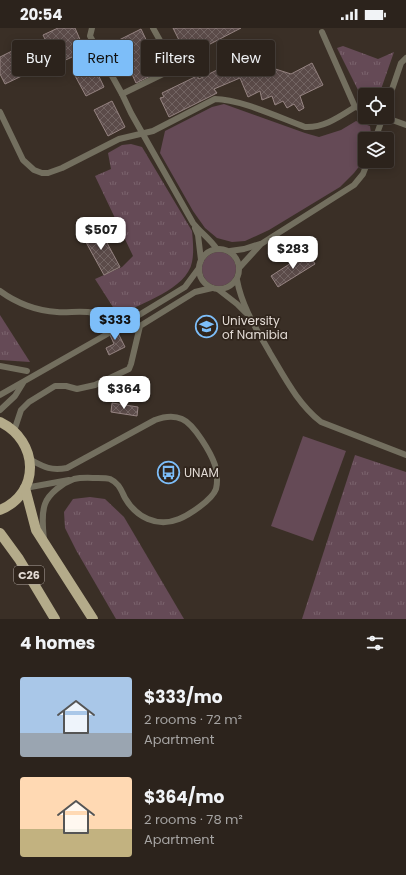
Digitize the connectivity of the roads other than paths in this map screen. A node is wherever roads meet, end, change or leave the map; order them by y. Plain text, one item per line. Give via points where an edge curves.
1 (92, 28) edge
2 (153, 28) edge
3 (322, 32) dead end
4 (406, 58) edge
5 (392, 88) edge
6 (122, 94) junction
7 (356, 107) joint
8 (0, 112) edge
9 (394, 120) edge
10 (406, 124) edge
11 (142, 134) junction
12 (365, 168) edge
13 (193, 223) junction
14 (261, 244) junction
15 (216, 248) junction
16 (230, 251) junction
17 (201, 260) junction
18 (240, 267) junction
19 (199, 268) junction
20 (237, 280) junction
21 (216, 289) junction
22 (0, 291) edge
23 (248, 316) junction
24 (109, 333) dead end
25 (0, 366) edge
26 (27, 371) dead end
27 (24, 381) junction
28 (0, 395) edge
29 (0, 410) edge
30 (0, 422) edge
31 (14, 431) junction
32 (406, 455) edge
33 (29, 459) junction
34 (74, 479) junction
35 (25, 488) junction
36 (3, 509) edge
37 (0, 533) edge
38 (44, 542) junction
39 (55, 619) edge
40 (93, 619) edge

1 - 6 lane via 90,36
2 - 6 lane via 167,53 165,73
3 - 7 lane
4 - 5 lane via 401,63
6 - 11 lane
7 - 11 lane via 327,123 310,128 240,103 215,99 153,131
8 - 11 lane via 23,160 34,170 42,173 62,168 119,140
9 - 10 lane
11 - 13 lane
12 - 14 lane via 354,185
13 - 15 lane
13 - 17 lane via 198,235
14 - 16 lane
14 - 18 lane
15 - 16 lane
15 - 17 lane via 210,250
16 - 18 lane via 235,255
17 - 19 lane
18 - 20 lane
19 - 21 lane via 206,285
19 - 22 lane via 185,287 119,328 94,312 57,312 29,307
20 - 21 lane via 226,289
20 - 23 lane
21 - 23 lane via 237,304
21 - 31 lane via 195,292 140,326 129,369 95,385 77,389 55,386 21,410
23 - 32 lane via 291,388 311,414 321,422
24 - 27 lane
25 - 26 lane
27 - 28 lane
27 - 29 lane via 15,396
30 - 31 main road, C26
31 - 33 main road, C26 via 24,442
33 - 34 lane via 47,468 67,468 155,420 172,417 182,419 195,431 214,463 218,482 215,491 198,508 179,519 153,522 134,512 118,484 109,478
33 - 35 main road, C26 via 29,476
34 - 35 lane
34 - 38 lane via 55,489 45,503 42,523
35 - 36 main road, C26
35 - 38 main road, C26 via 36,530
37 - 39 main road, C26
38 - 40 main road, C26

